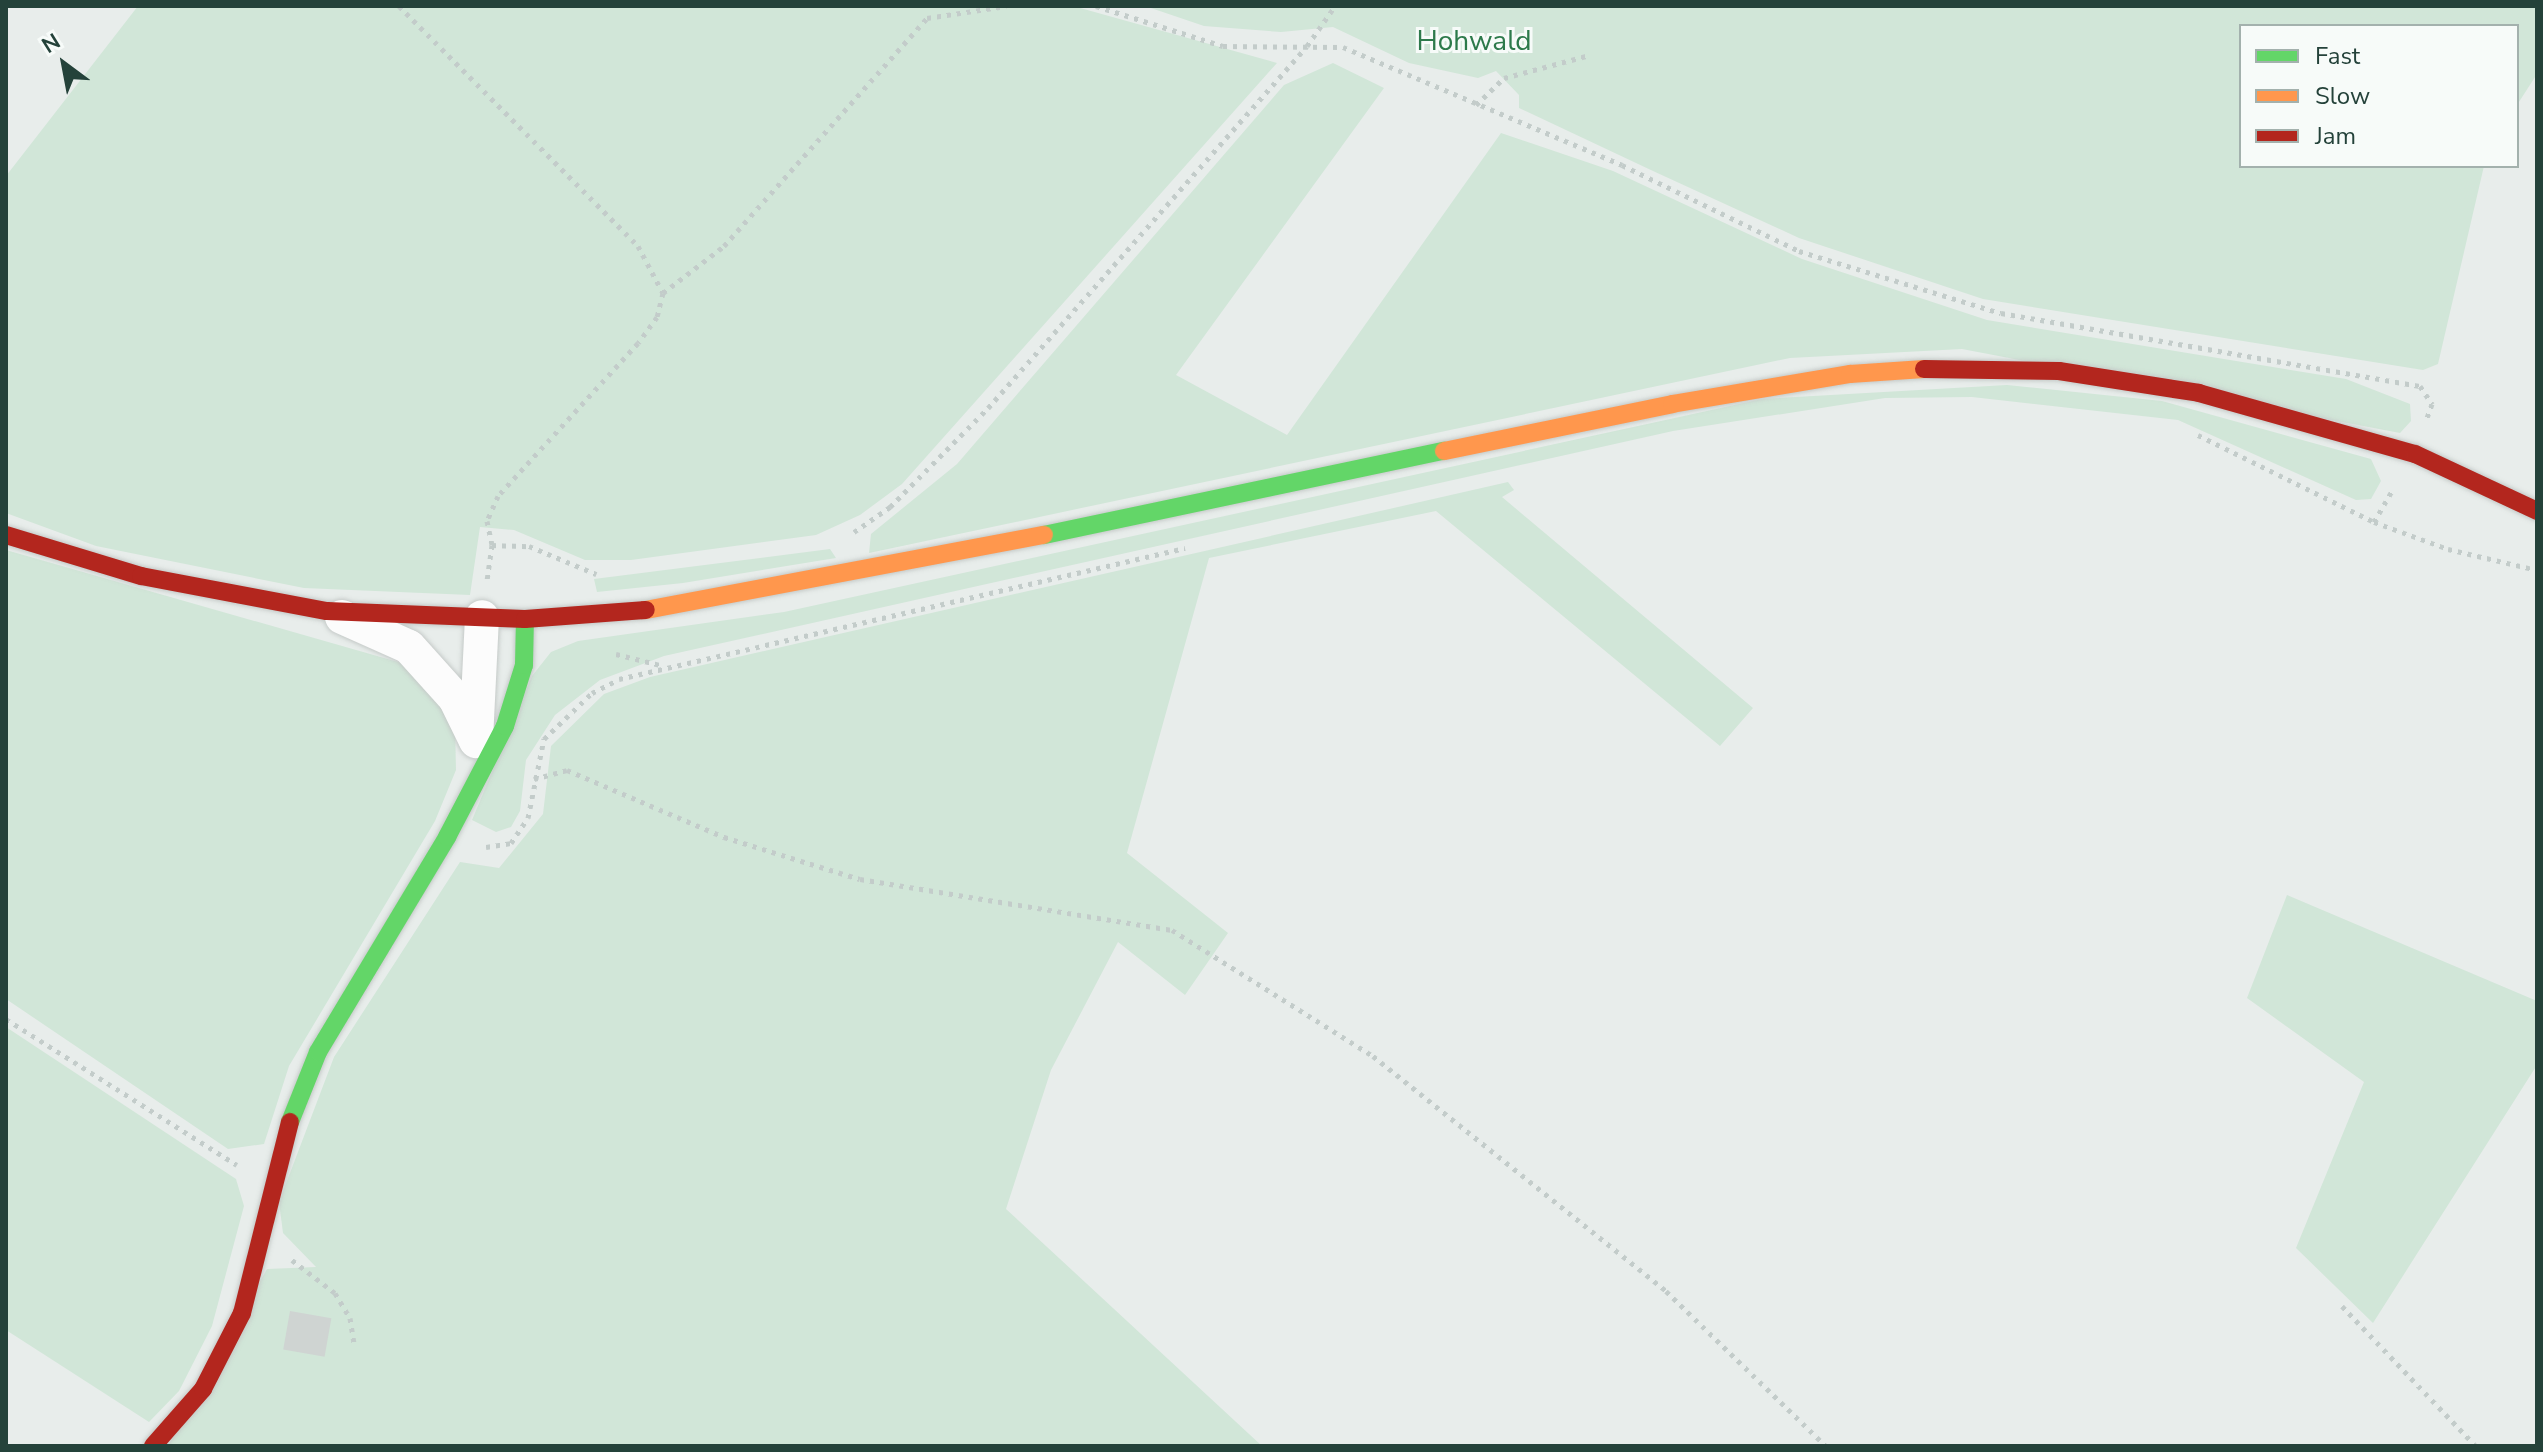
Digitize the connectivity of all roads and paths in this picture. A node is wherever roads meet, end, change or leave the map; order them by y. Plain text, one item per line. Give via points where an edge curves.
1 (399, 6) edge
2 (1006, 6) edge
3 (1096, 6) edge
4 (1335, 6) edge
5 (1307, 46) junction
6 (1586, 56) dead end
7 (1476, 105) junction
8 (663, 293) junction
9 (2267, 356) dead end
10 (2192, 432) dead end
11 (2537, 511) edge
12 (6, 535) edge
13 (843, 536) dead end
14 (492, 545) junction
15 (1191, 547) dead end
16 (2537, 570) edge
17 (609, 573) dead end
18 (327, 611) junction
19 (482, 617) junction
20 (525, 619) junction
21 (477, 754) junction
22 (534, 779) junction
23 (447, 837) junction
24 (6, 1019) edge
25 (269, 1185) junction
26 (257, 1247) junction
27 (2342, 1306) dead end
28 (354, 1344) dead end
29 (153, 1446) edge
30 (1826, 1446) edge
31 (2476, 1446) edge

1 - 8 path via 638,246
2 - 8 path via 927,18 724,246
3 - 5 path via 1223,46
4 - 5 path
5 - 7 path via 1343,47
5 - 13 path via 988,408 890,507
6 - 7 path via 1504,78
7 - 9 path via 1622,165 1799,251 1917,290 2001,313
8 - 14 path via 657,317 638,343 498,496 487,521
10 - 16 path via 2374,522 2448,549
11 - 20 main road via 2415,454 2199,393 2059,371 1949,368 1850,374 1672,404 685,607
12 - 18 main road via 141,576
14 - 17 path via 529,546 595,574
14 - 19 path
15 - 22 path via 619,679 592,693 544,739
18 - 19 main road
18 - 21 street via 409,647 455,698
19 - 20 main road
19 - 21 street
20 - 21 main road via 524,665 505,726
21 - 23 main road
22 - 23 path via 528,818 511,843 485,848
22 - 30 path via 567,770 724,837 860,879 1172,930 1373,1056 1666,1291
23 - 25 main road via 318,1052
24 - 25 path
25 - 26 main road
26 - 28 path via 287,1257 335,1293 350,1318
26 - 29 main road via 242,1313 203,1389
27 - 31 path

